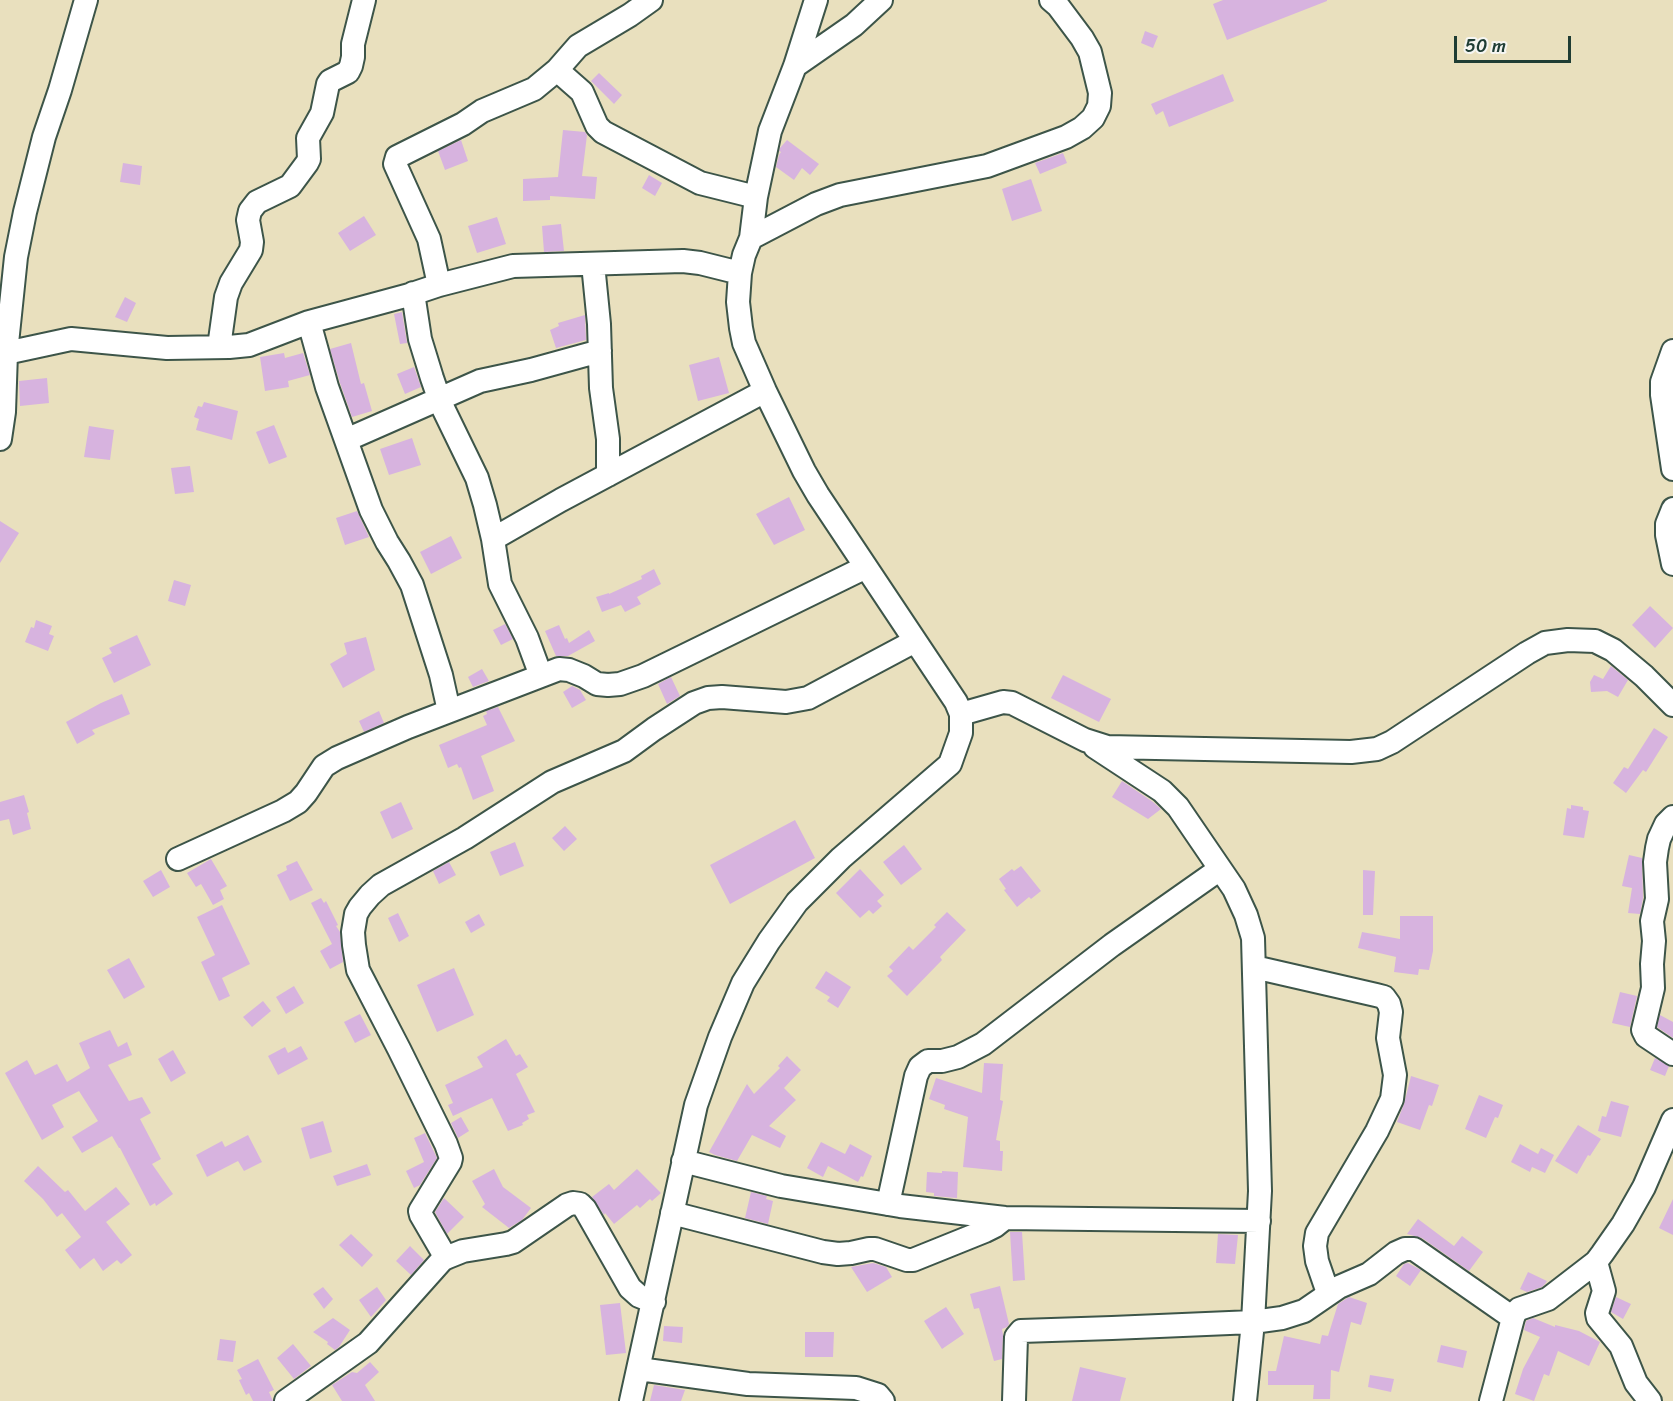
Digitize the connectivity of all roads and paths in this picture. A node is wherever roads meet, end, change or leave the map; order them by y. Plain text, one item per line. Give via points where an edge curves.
1 (86, 0) edge
2 (364, 0) edge
3 (651, 0) edge
4 (816, 0) edge
5 (881, 0) edge
6 (1051, 0) edge
7 (795, 66) junction
8 (557, 70) junction
9 (756, 197) junction
10 (751, 238) junction
11 (593, 264) junction
12 (740, 273) junction
13 (439, 285) junction
14 (413, 293) junction
15 (309, 322) junction
16 (219, 347) junction
17 (600, 351) junction
18 (1673, 351) edge
19 (6, 353) junction
20 (765, 391) junction
21 (440, 399) junction
22 (0, 439) edge
23 (346, 440) junction
24 (1673, 469) edge
25 (608, 476) junction
26 (1673, 509) edge
27 (493, 539) junction
28 (1673, 564) edge
29 (866, 567) junction
30 (915, 641) junction
31 (541, 676) junction
32 (1673, 705) edge
33 (448, 711) junction
34 (961, 714) junction
35 (1085, 740) junction
36 (1673, 817) edge
37 (178, 859) dead end
38 (1220, 869) junction
39 (1254, 967) junction
40 (1673, 1054) edge
41 (1673, 1120) edge
42 (683, 1161) junction
43 (888, 1204) junction
44 (672, 1213) junction
45 (1005, 1218) junction
46 (1259, 1221) junction
47 (446, 1258) junction
48 (1596, 1262) junction
49 (1328, 1293) junction
50 (654, 1302) junction
51 (1513, 1318) junction
52 (1253, 1322) junction
53 (639, 1369) junction
54 (747, 1392) edge
55 (286, 1401) edge
56 (631, 1401) edge
57 (883, 1401) edge
58 (1014, 1401) edge
59 (1245, 1401) edge
60 (1491, 1401) edge
61 (1650, 1401) edge

1 - 19 street via 25,212
2 - 16 street via 351,66 328,84 322,113 308,138 307,164 294,183 257,202 250,211 251,250 226,297
3 - 8 street via 578,46
4 - 7 street
5 - 7 street via 854,25
6 - 10 street via 1090,51 1100,93 1099,106 1082,128 987,166 840,195
7 - 9 street via 770,131
8 - 9 street via 582,92 603,132 700,183
8 - 13 street via 527,93 482,111 397,157 395,164 429,239
9 - 10 street
10 - 12 street
11 - 12 street via 683,261
11 - 13 street via 513,266
11 - 17 street
12 - 20 street via 738,302 744,343
13 - 14 street
14 - 15 street
14 - 21 street via 420,339
15 - 16 street via 249,345
15 - 23 street
16 - 19 street via 167,348 71,339
17 - 21 street via 480,381
17 - 25 street
18 - 24 street via 1662,382 1662,395
19 - 22 street
20 - 25 street
20 - 29 street via 804,471
21 - 23 street
21 - 27 street via 477,478
23 - 33 street via 377,524 412,585 441,675
25 - 27 street
26 - 28 street via 1666,524
27 - 31 street via 500,584
29 - 30 street
29 - 31 street via 644,676 608,685 597,684 569,670 559,669
30 - 34 street
30 - 47 street via 808,698 786,702 722,697 694,703 624,751 552,782 465,838 381,885 360,907 353,932 358,970 451,1158 420,1211
31 - 33 street
32 - 35 street via 1613,650 1594,641 1568,640 1545,643 1527,653 1377,749 1351,752 1137,748 1107,747
33 - 37 street via 337,758 324,766 298,802
34 - 35 street via 1003,702
34 - 42 street via 961,733 950,764 797,902 769,941 743,983 720,1037 696,1105
35 - 38 street via 1162,791 1178,807
36 - 40 street via 1656,848 1653,988 1643,1030
38 - 39 street via 1246,915 1253,938
38 - 43 street via 1112,945 983,1044 958,1057 928,1061 920,1067
39 - 46 street
39 - 49 street via 1376,995 1389,1004 1388,1038 1395,1075 1392,1099 1317,1233 1317,1261
41 - 48 street via 1644,1187
42 - 43 street via 781,1186
42 - 44 street
43 - 45 street
44 - 45 street via 823,1252 875,1249 907,1260 985,1231
44 - 50 street
45 - 46 street
46 - 52 street
47 - 50 street via 513,1242 567,1205 580,1204 630,1288
47 - 55 street via 368,1343
48 - 51 street via 1548,1299 1519,1309
48 - 61 street via 1604,1292 1598,1318 1621,1346 1636,1383
49 - 51 street via 1370,1274 1396,1253 1414,1249
49 - 52 street via 1295,1315
50 - 53 street
51 - 60 street
52 - 58 street via 1022,1331 1016,1337
52 - 59 street
53 - 54 street
53 - 56 street
54 - 57 street via 856,1388 878,1395

